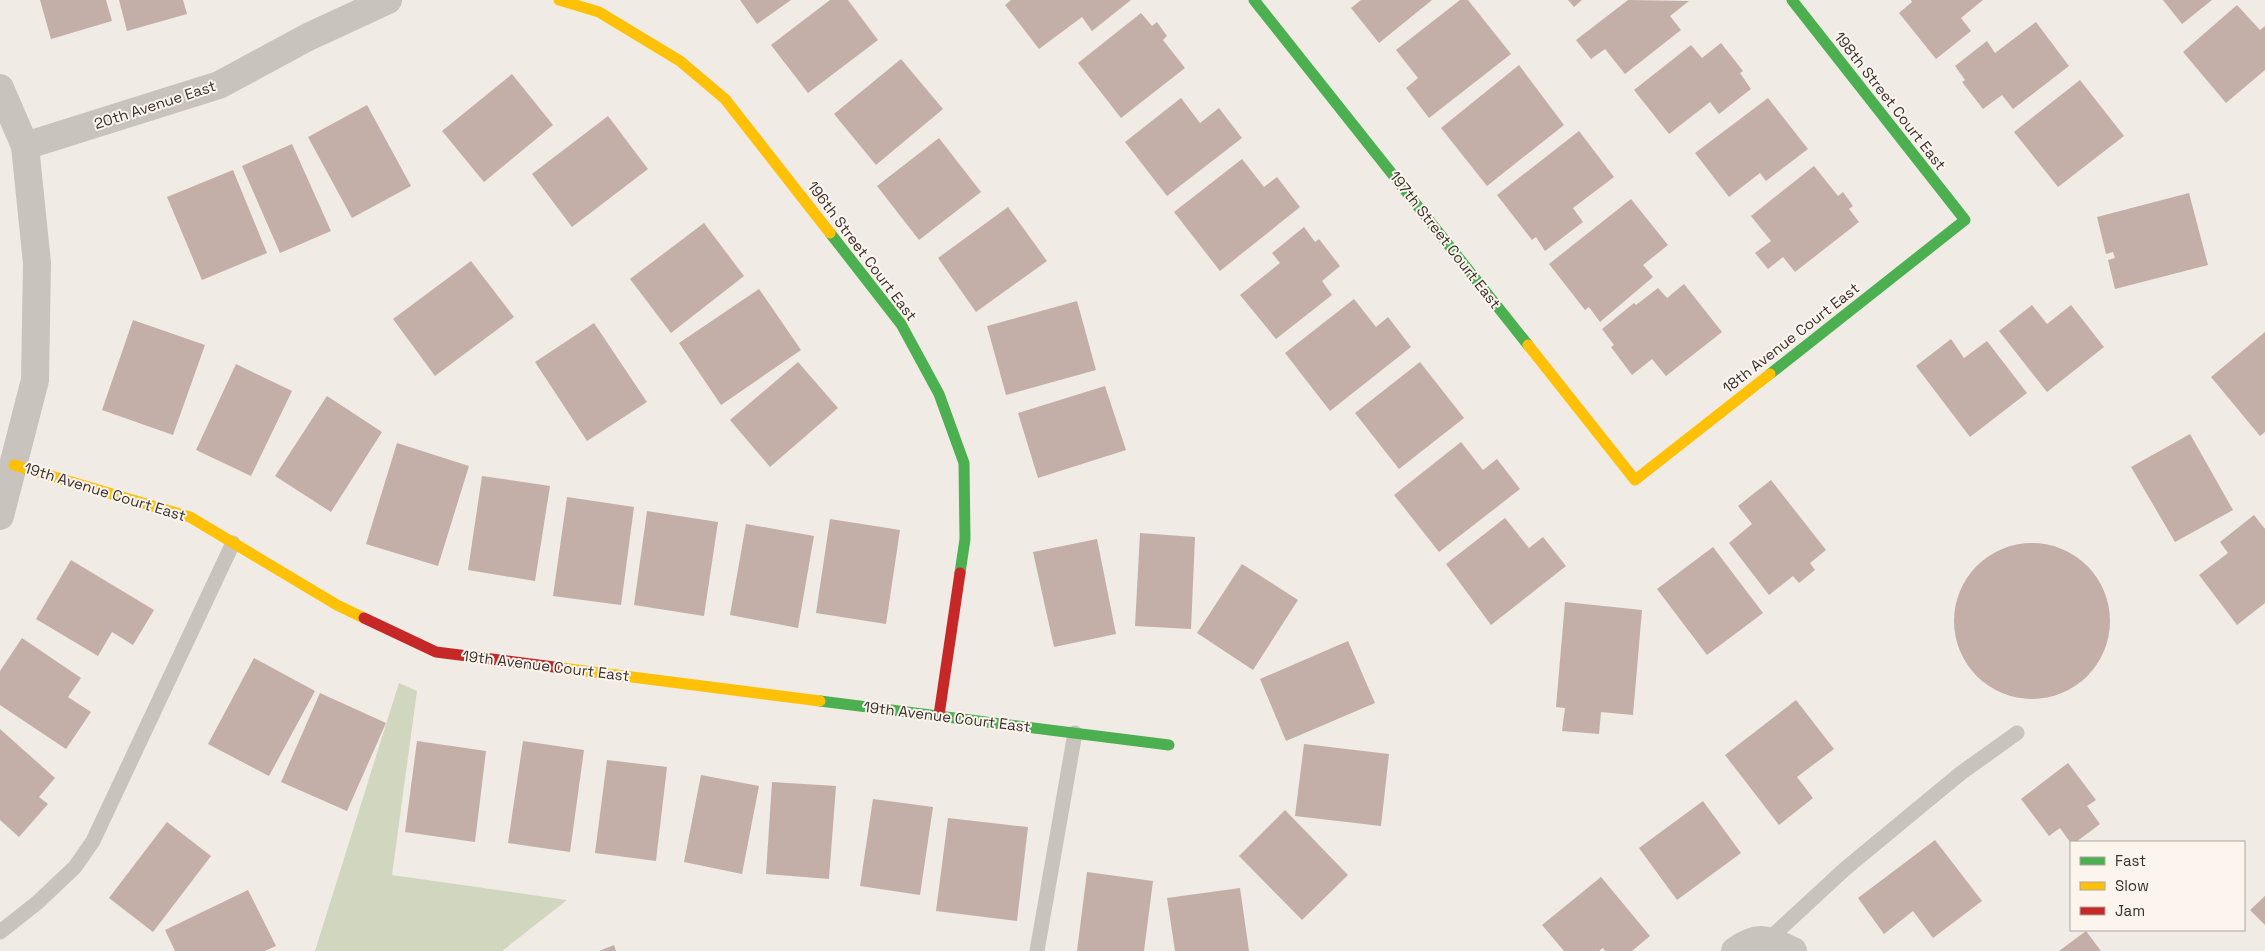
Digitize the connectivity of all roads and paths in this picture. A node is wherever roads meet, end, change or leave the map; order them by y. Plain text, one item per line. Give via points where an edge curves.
1 (388, 0) edge
2 (559, 0) edge
3 (1254, 0) edge
4 (1792, 0) edge
5 (0, 88) edge
6 (25, 146) junction
7 (1965, 220) joint
8 (14, 465) junction
9 (1635, 480) joint
10 (0, 516) edge
11 (233, 543) junction
12 (939, 715) junction
13 (1075, 733) junction
14 (2017, 733) dead end
15 (1168, 745) dead end
16 (0, 932) edge
17 (1768, 940) junction
18 (1037, 951) edge
19 (1735, 951) edge
20 (1794, 951) edge

1 - 6 street, 20th Avenue East via 308,36 218,85
2 - 12 street, 196th Street Court East via 599,12 680,61 725,99 901,324 939,394 964,463 965,539
3 - 9 street, 197th Street Court East
4 - 7 street, 198th Street Court East
5 - 6 street
6 - 8 street via 37,263 35,380
7 - 9 street, 18th Avenue Court East
8 - 10 street, 19th Avenue Court East
8 - 11 street, 19th Avenue Court East via 190,517
11 - 12 street, 19th Avenue Court East via 337,605 436,652
11 - 16 lane via 93,841 75,867
12 - 13 street, 19th Avenue Court East
13 - 15 street, 19th Avenue Court East
13 - 18 lane
14 - 17 lane via 1962,773 1846,868
17 - 19 street via 1748,940
17 - 20 street

